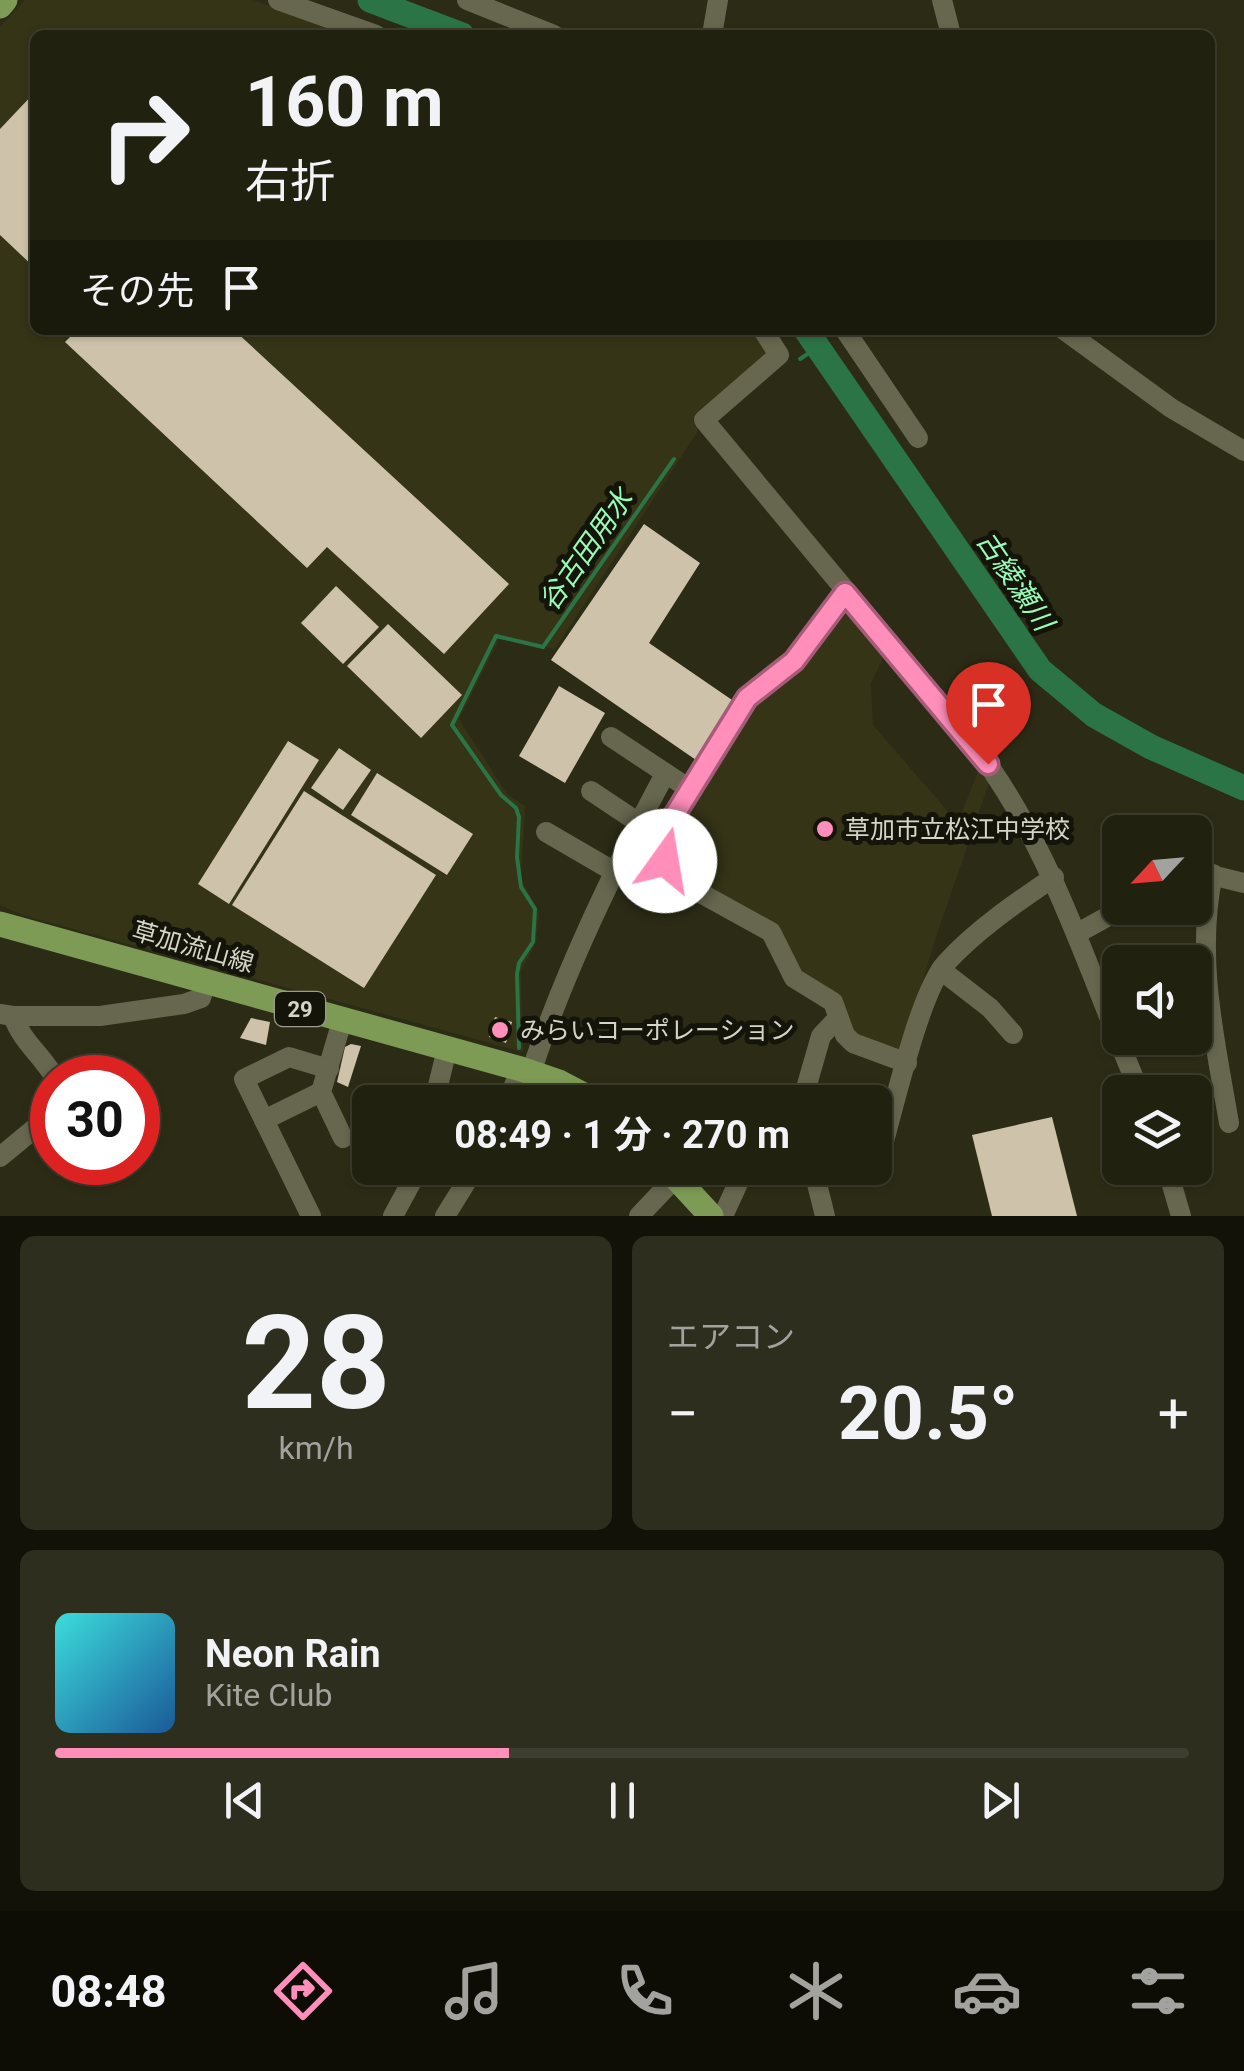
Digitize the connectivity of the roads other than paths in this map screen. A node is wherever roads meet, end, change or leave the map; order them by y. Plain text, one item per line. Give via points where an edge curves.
1 (6, 0) edge
2 (278, 0) edge
3 (467, 0) edge
4 (718, 0) edge
5 (942, 0) edge
6 (0, 6) edge
7 (362, 30) edge
8 (542, 30) edge
9 (713, 30) edge
10 (949, 30) edge
11 (766, 335) edge
12 (848, 335) edge
13 (1071, 335) edge
14 (918, 438) dead end
15 (1244, 451) edge
16 (845, 593) junction
17 (611, 737) dead end
18 (665, 774) junction
19 (691, 790) junction
20 (591, 791) dead end
21 (639, 823) junction
22 (546, 832) dead end
23 (613, 871) junction
24 (1212, 874) edge
25 (1054, 877) junction
26 (1244, 883) edge
27 (1102, 920) edge
28 (0, 924) edge
29 (1206, 925) edge
30 (1076, 934) junction
31 (941, 970) junction
32 (206, 982) junction
33 (7, 1015) edge
34 (838, 1018) junction
35 (342, 1021) junction
36 (1013, 1034) dead end
37 (447, 1049) junction
38 (37, 1055) edge
39 (907, 1064) junction
40 (328, 1070) junction
41 (526, 1070) junction
42 (1133, 1075) edge
43 (438, 1085) edge
44 (517, 1085) edge
45 (559, 1085) edge
46 (807, 1085) edge
47 (321, 1092) junction
48 (892, 1117) edge
49 (264, 1120) junction
50 (1229, 1123) dead end
51 (30, 1132) edge
52 (343, 1138) dead end
53 (0, 1157) edge
54 (409, 1185) edge
55 (464, 1185) edge
56 (662, 1185) edge
57 (684, 1185) edge
58 (737, 1185) edge
59 (817, 1185) edge
60 (1172, 1185) edge
61 (311, 1216) edge
62 (392, 1216) edge
63 (445, 1216) edge
64 (638, 1216) edge
65 (711, 1216) edge
66 (723, 1216) edge
67 (825, 1216) edge
68 (1181, 1216) edge

1 - 6 main road
2 - 7 street
3 - 8 street
4 - 9 street
5 - 10 street
11 - 16 street via 779,355 704,420
12 - 14 street
13 - 15 street
16 - 19 street via 794,661 747,698
16 - 25 street via 988,764
17 - 18 street
18 - 19 street
18 - 21 street
19 - 34 street via 666,840 669,871 771,932 794,978 833,1002
20 - 21 street
21 - 23 street
22 - 23 street
23 - 41 street
24 - 26 street
25 - 30 street
25 - 31 street
27 - 30 street
28 - 32 main road, 草加流山線 / 29
29 - 50 street via 1204,970
30 - 42 street
31 - 36 street
31 - 39 street
32 - 33 street via 201,998 184,1004 100,1016
32 - 35 main road, 草加流山線 / 29
33 - 38 street
34 - 39 street via 853,1044
34 - 46 street via 821,1036
35 - 37 main road, 草加流山線 / 29
35 - 40 street
37 - 41 main road, 草加流山線 / 29
37 - 43 street
39 - 48 street
40 - 47 street
40 - 49 street via 289,1056 244,1079
41 - 44 street
41 - 45 main road, 草加流山線 / 29
47 - 49 street
47 - 52 street
49 - 61 street
51 - 53 street
54 - 62 street
55 - 63 street
56 - 64 street
57 - 65 main road
58 - 66 street
59 - 67 street
60 - 68 street

